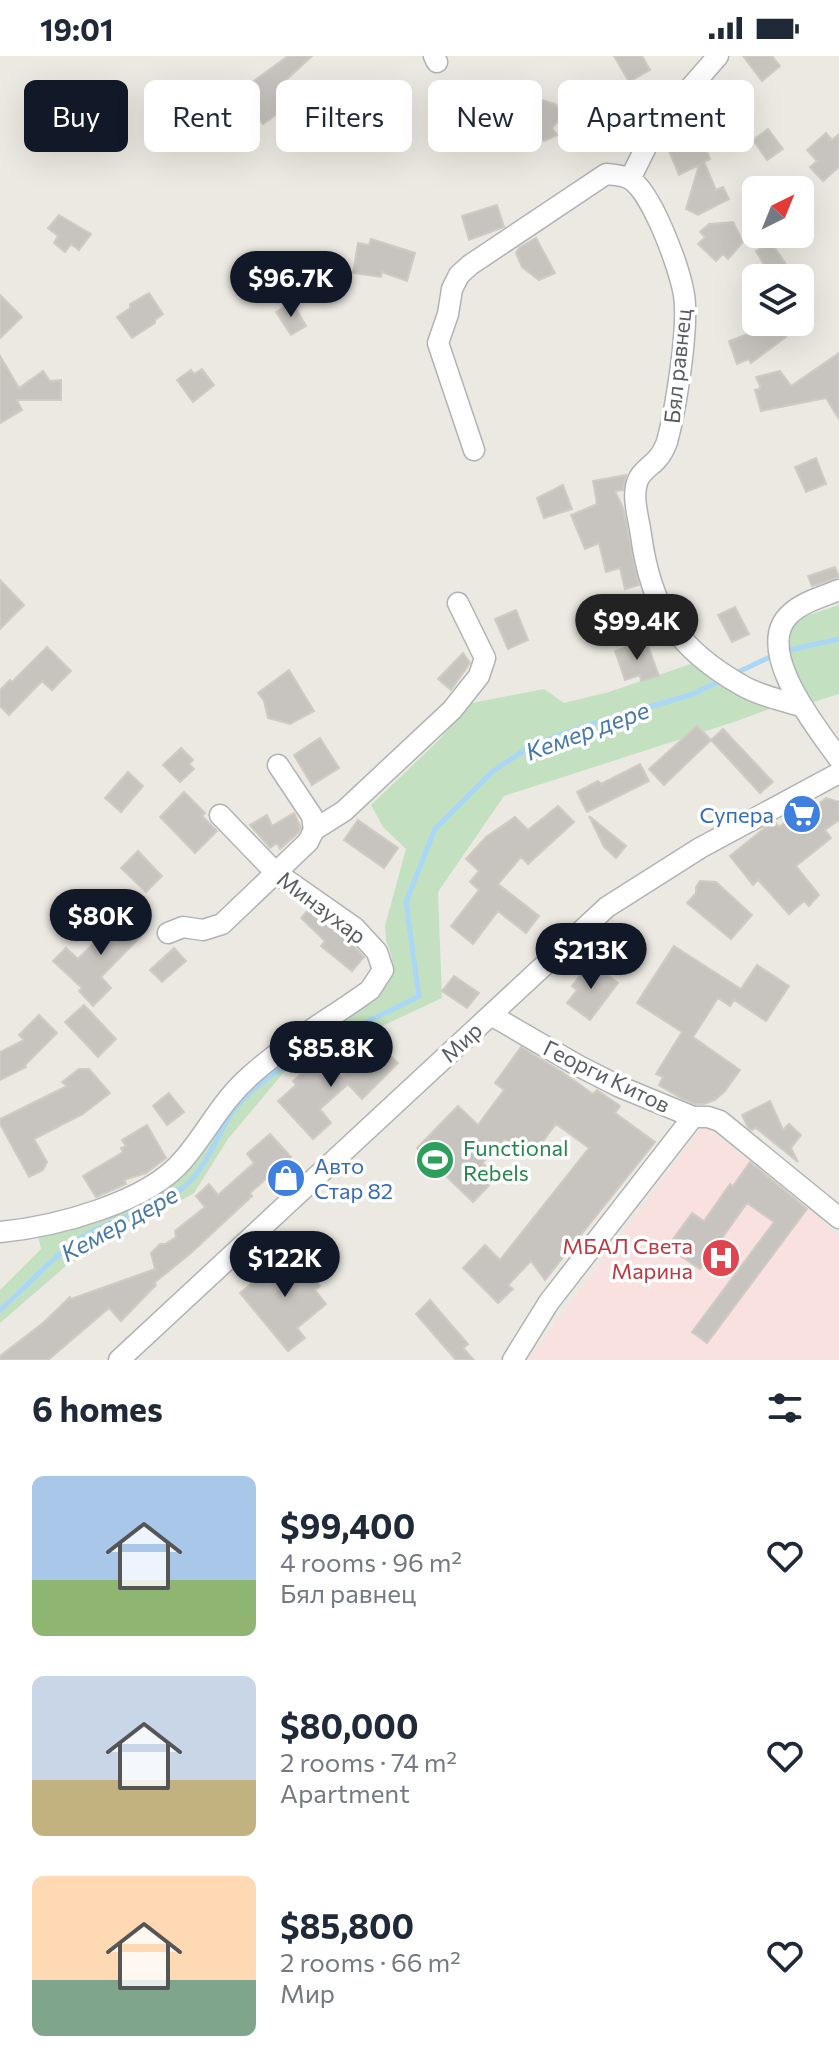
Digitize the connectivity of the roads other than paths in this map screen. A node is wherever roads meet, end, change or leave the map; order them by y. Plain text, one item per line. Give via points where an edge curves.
1 (718, 56) edge
2 (630, 179) junction
3 (474, 450) dead end
4 (839, 590) edge
5 (458, 603) dead end
6 (801, 706) junction
7 (839, 759) edge
8 (278, 765) dead end
9 (839, 773) edge
10 (220, 815) dead end
11 (314, 830) junction
12 (275, 872) junction
13 (168, 933) dead end
14 (491, 1015) junction
15 (693, 1117) junction
16 (839, 1218) edge
17 (0, 1232) edge
18 (119, 1360) edge
19 (513, 1360) edge

1 - 2 street via 656,127
2 - 3 street via 606,174 459,275 438,343
2 - 6 street, Бял равнец via 653,207 684,294 667,442 659,458 642,472 635,492 656,601 683,642 710,663 744,687
4 - 6 street via 802,605 782,624 779,653
5 - 11 street via 486,648 479,676 452,710 344,811
6 - 7 street
8 - 11 street via 312,816
9 - 14 street, Мир via 700,848 607,907
10 - 12 street, Минзухар
11 - 12 street
12 - 13 street via 222,924
12 - 17 street, Минзухар via 355,928 377,952 383,970 370,990 252,1074 220,1106 182,1162 153,1184 93,1213
14 - 15 street, Георги Китов via 618,1086
14 - 18 street, Мир
15 - 16 street, Георги Китов via 720,1121
15 - 19 street via 549,1302

